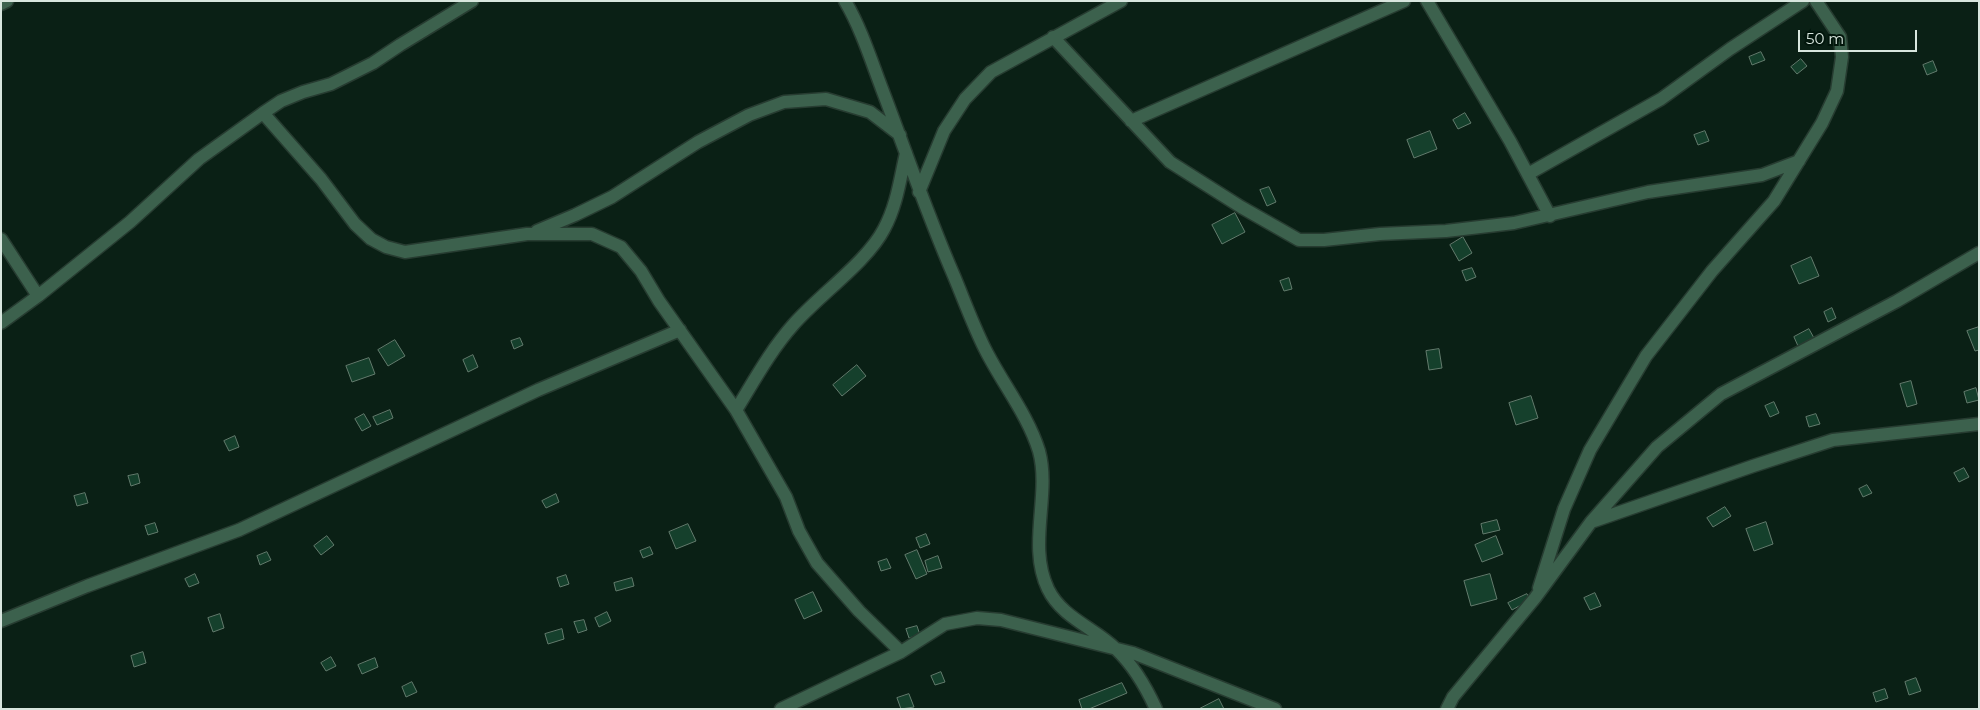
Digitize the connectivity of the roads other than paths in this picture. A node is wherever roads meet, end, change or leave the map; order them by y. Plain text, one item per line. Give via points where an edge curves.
1 (7, 1) edge
2 (472, 1) edge
3 (845, 1) edge
4 (1121, 1) edge
5 (1404, 1) edge
6 (1428, 1) edge
7 (1803, 1) edge
8 (1816, 1) edge
9 (1, 4) edge
10 (1053, 37) junction
11 (263, 114) junction
12 (1131, 121) junction
13 (900, 136) junction
14 (906, 152) junction
15 (1799, 161) junction
16 (1528, 174) junction
17 (919, 192) junction
18 (1550, 216) junction
19 (527, 234) junction
20 (1, 239) edge
21 (1979, 253) edge
22 (38, 296) junction
23 (1, 323) edge
24 (680, 330) junction
25 (736, 410) junction
26 (1979, 424) edge
27 (1591, 522) junction
28 (1535, 598) junction
29 (1, 622) edge
30 (1116, 649) junction
31 (901, 652) junction
32 (781, 709) edge
33 (1156, 709) edge
34 (1275, 709) edge
35 (1447, 709) edge

1 - 9 street
2 - 11 street via 373,63 331,84 281,101
3 - 13 street
4 - 10 street
5 - 12 street
6 - 16 street
7 - 16 street via 1661,99
8 - 15 street via 1840,38 1840,77 1822,123
10 - 12 street
10 - 17 street via 991,72 965,99 944,131
11 - 19 street via 321,179 355,224 371,239 386,247 405,252
11 - 22 street via 199,159 130,222
12 - 18 street via 1170,162 1299,240 1446,231
13 - 14 street
13 - 19 street via 870,112 844,104 826,100 784,102 749,115 698,142 612,197
14 - 17 street
14 - 25 street via 896,203 884,230 864,255 791,327
15 - 18 street via 1762,175 1648,192
15 - 28 street via 1774,201 1712,270 1646,356 1590,450 1564,509
16 - 18 street
17 - 30 street via 985,348 1030,428 1039,452 1042,478 1040,567 1048,590 1057,604
19 - 24 street via 592,234 621,247
20 - 22 street
21 - 27 street via 1897,301 1721,394 1657,447
22 - 23 street
24 - 25 street
24 - 29 street via 538,390 239,530 87,586
25 - 31 street via 786,496 799,531 817,563
26 - 27 street via 1833,440
27 - 28 street
28 - 35 street via 1453,697
30 - 31 street via 1001,620 977,618 945,624
30 - 33 street via 1138,675
30 - 34 street
31 - 32 street

